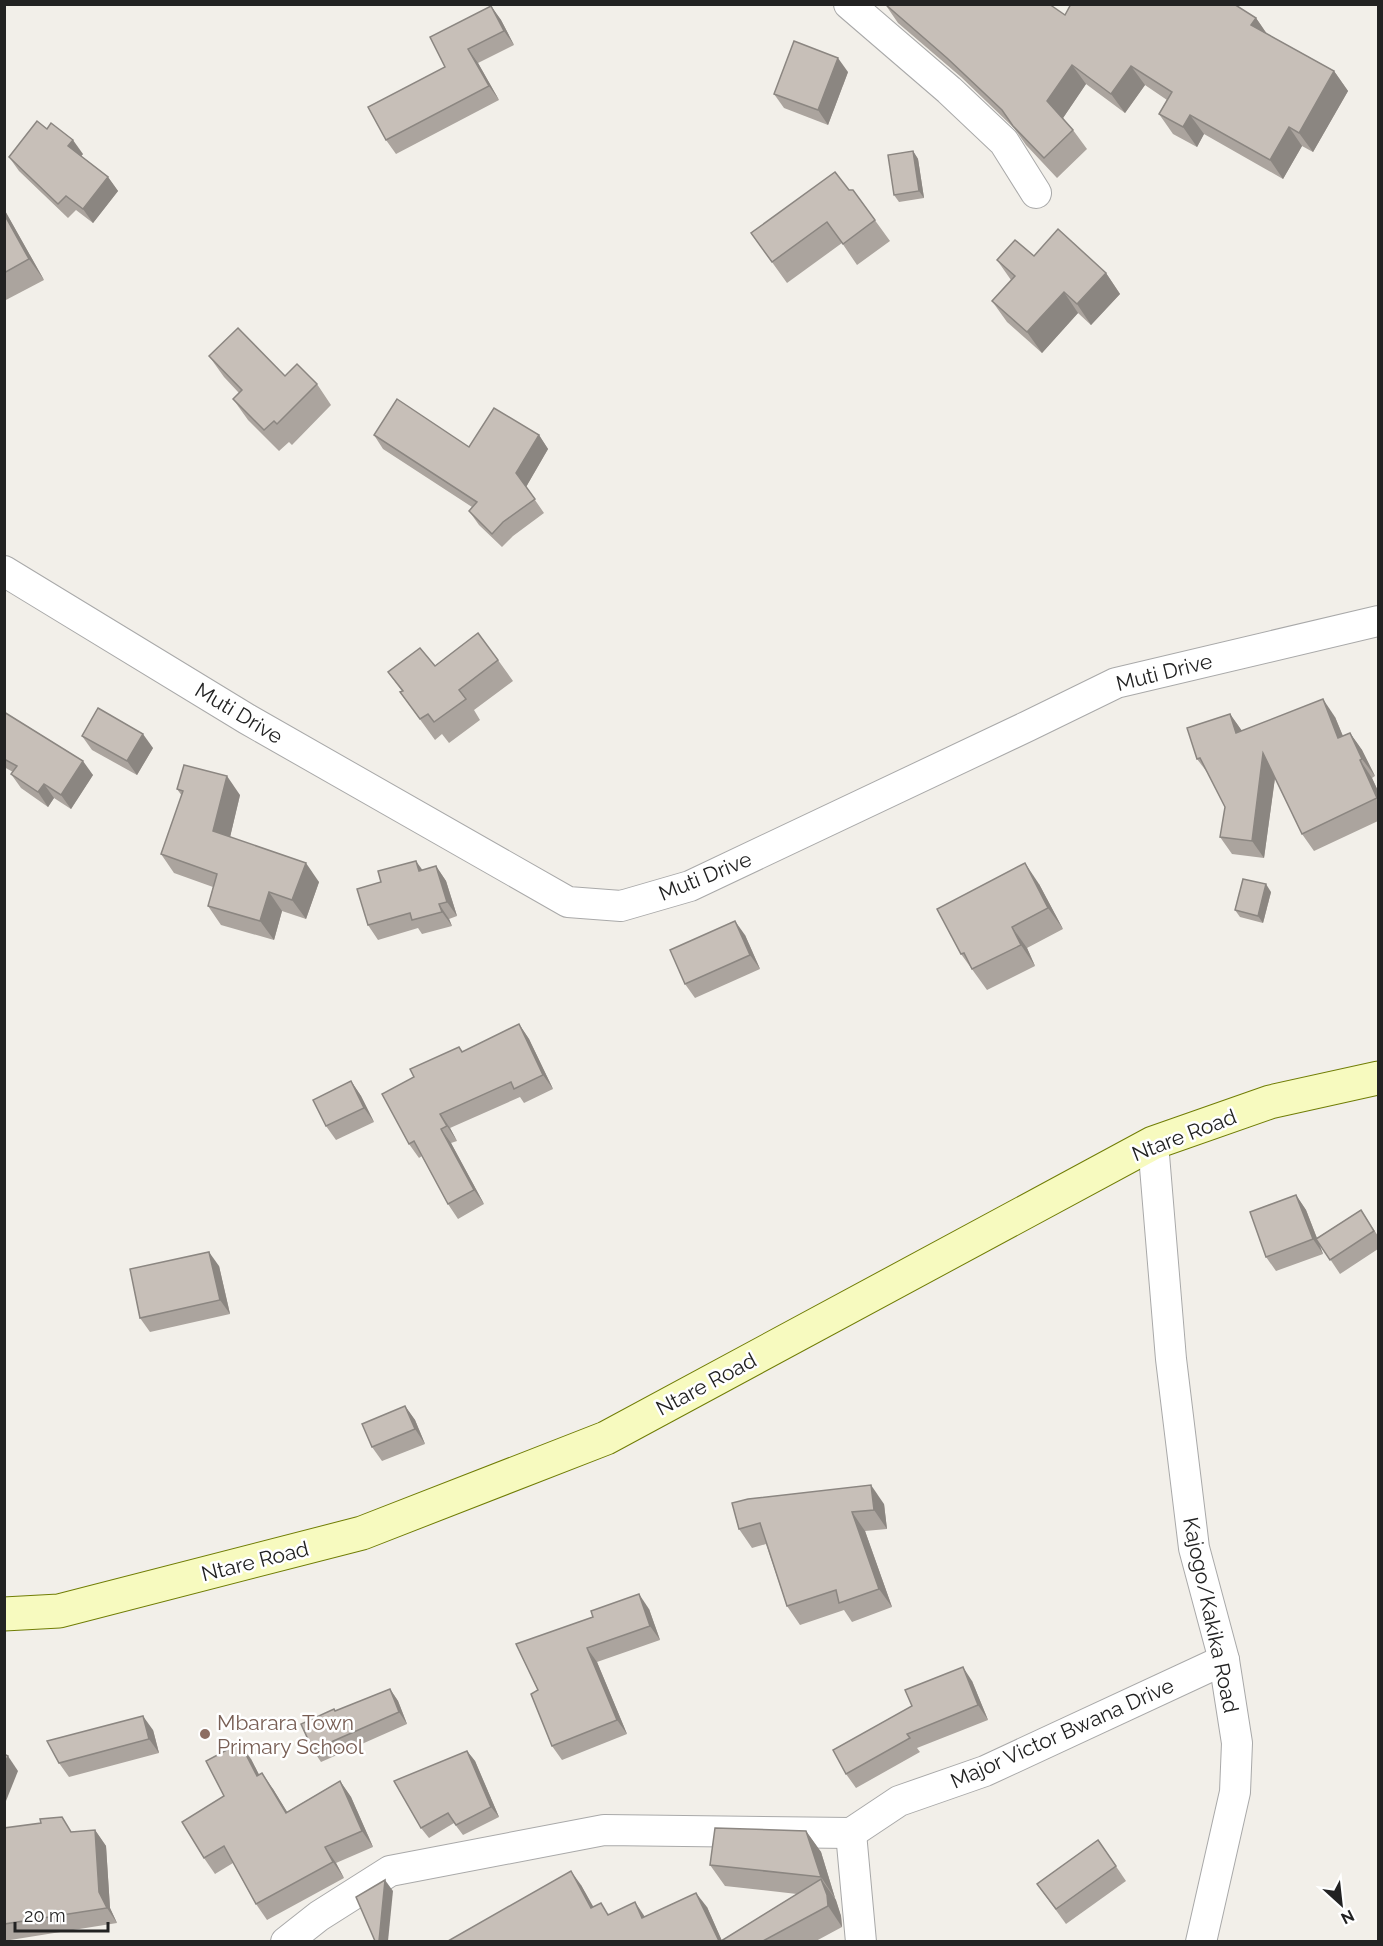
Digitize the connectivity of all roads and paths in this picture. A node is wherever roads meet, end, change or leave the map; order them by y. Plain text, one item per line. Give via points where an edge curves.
1 (849, 4) edge
2 (1036, 193) dead end
3 (4, 571) edge
4 (1378, 621) edge
5 (1378, 1078) edge
6 (1153, 1143) junction
7 (4, 1614) edge
8 (1224, 1660) junction
9 (851, 1833) junction
10 (286, 1941) edge
11 (861, 1941) edge
12 (1201, 1941) edge

1 - 2 street via 1004,142
3 - 4 street, Muti Drive via 247,718 568,902 621,906 690,886 1116,682
5 - 6 main road, Ntare Road via 1270,1102
6 - 7 main road, Ntare Road via 606,1438 363,1533 59,1611
6 - 8 street, Kajogo/Kakika Road via 1171,1359 1194,1548
8 - 9 street, Major Victor Bwana Drive via 985,1771 899,1801
8 - 12 street, Kajogo/Kakika Road via 1237,1743 1235,1792
9 - 10 street via 604,1830 582,1834 390,1871
9 - 11 street

